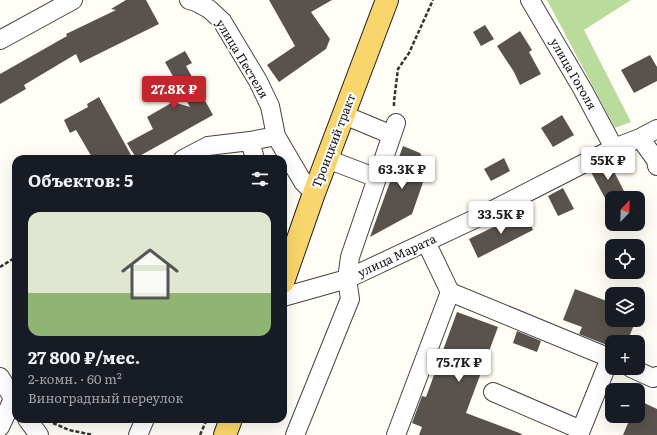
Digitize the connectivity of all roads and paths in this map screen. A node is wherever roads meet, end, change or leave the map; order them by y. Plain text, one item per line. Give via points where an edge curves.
1 (73, 0) edge
2 (189, 0) edge
3 (387, 0) edge
4 (433, 0) edge
5 (530, 0) edge
6 (0, 40) edge
7 (344, 115) junction
8 (394, 129) junction
9 (657, 129) edge
10 (276, 136) junction
11 (640, 138) junction
12 (250, 141) junction
13 (614, 148) junction
14 (191, 155) edge
15 (254, 155) edge
16 (327, 159) junction
17 (657, 162) edge
18 (378, 178) junction
19 (314, 193) junction
20 (426, 242) junction
21 (12, 260) edge
22 (0, 267) edge
23 (287, 271) edge
24 (347, 279) junction
25 (450, 292) junction
26 (287, 296) edge
27 (605, 357) edge
28 (605, 373) edge
29 (645, 374) edge
30 (657, 376) edge
31 (0, 378) edge
32 (493, 392) dead end
33 (12, 398) edge
34 (12, 405) edge
35 (35, 423) edge
36 (143, 423) edge
37 (205, 423) edge
38 (230, 423) edge
39 (0, 427) edge
40 (45, 428) edge
41 (580, 433) edge
42 (93, 435) edge
43 (138, 435) edge
44 (200, 435) edge
45 (225, 435) edge
46 (295, 435) edge
47 (396, 435) edge

1 - 6 street
2 - 10 street, улица Пестеля via 210,9 222,21 270,106
3 - 7 main road, Троицкий тракт
4 - 8 path via 410,53 398,69
5 - 13 street, улица Гоголя
7 - 8 street
7 - 16 main road, Троицкий тракт
8 - 18 street
9 - 11 street, улица Марата
10 - 12 street
10 - 19 street, улица Пестеля via 303,182
11 - 13 street, улица Марата
11 - 17 street
12 - 14 street via 208,146
12 - 15 street
13 - 20 street, улица Марата
16 - 18 street
16 - 19 main road, Троицкий тракт
18 - 24 street via 350,257
19 - 23 main road, Троицкий тракт
20 - 24 street, улица Марата
20 - 25 street
21 - 22 path
24 - 26 street, улица Марата
24 - 46 street via 350,299
25 - 27 street
25 - 47 street
28 - 41 street
29 - 30 street via 654,378
31 - 33 street
32 - 41 street
34 - 39 street
35 - 40 street
36 - 43 street
37 - 44 path
38 - 45 main road
40 - 42 path

